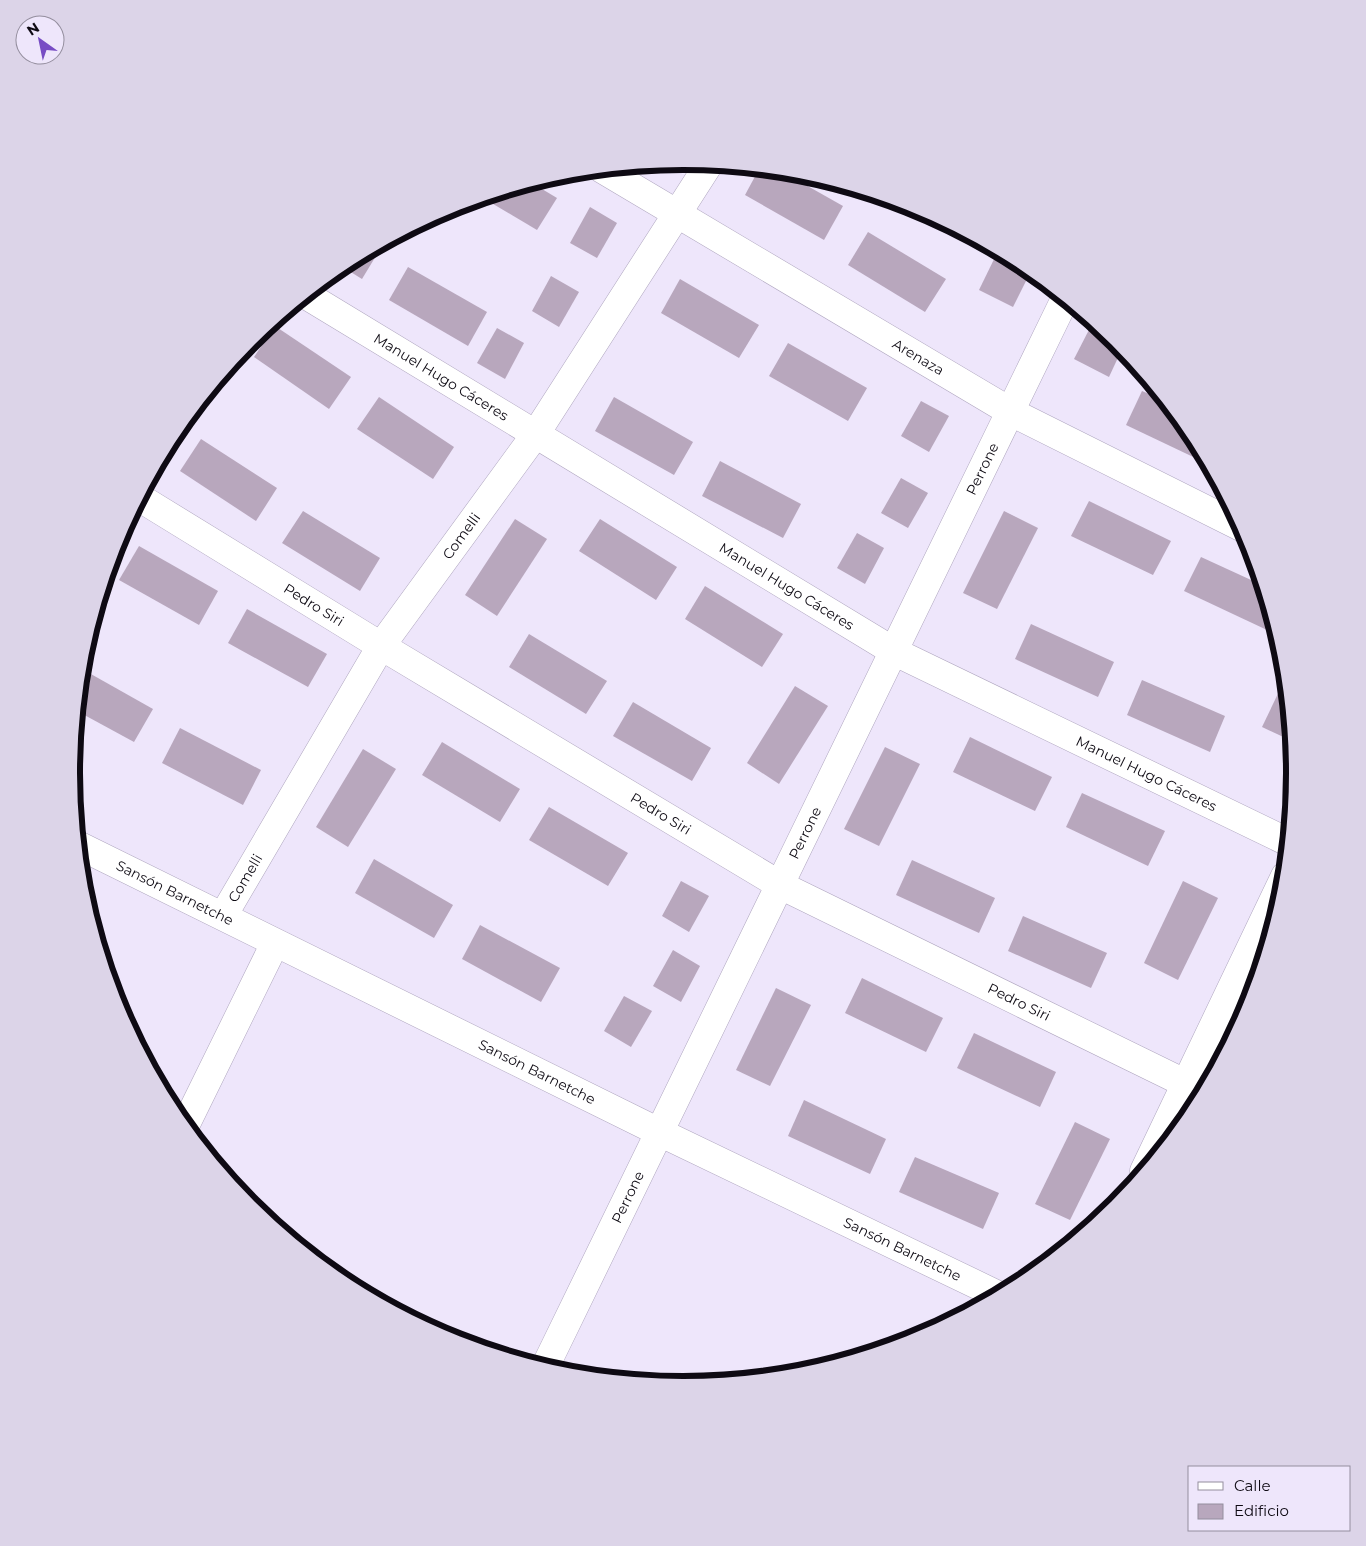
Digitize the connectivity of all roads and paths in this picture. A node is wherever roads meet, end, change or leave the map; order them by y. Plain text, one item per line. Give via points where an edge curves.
1 (705, 171) edge
2 (611, 174) edge
3 (677, 215) junction
4 (312, 298) edge
5 (1062, 305) edge
6 (1011, 412) junction
7 (535, 435) junction
8 (145, 501) edge
9 (1231, 522) edge
10 (381, 646) junction
11 (895, 652) junction
12 (1282, 839) edge
13 (85, 848) edge
14 (780, 885) junction
15 (1268, 914) edge
16 (223, 916) junction
17 (275, 943) junction
18 (1194, 1087) edge
19 (189, 1118) edge
20 (1169, 1128) edge
21 (659, 1132) junction
22 (990, 1291) edge
23 (548, 1360) edge

1 - 3 street, Comelli
2 - 3 street, Arenaza
3 - 6 street, Arenaza
3 - 7 street, Comelli
4 - 7 street, Manuel Hugo Cáceres
5 - 6 street, Perrone
6 - 9 street, Arenaza
6 - 11 street, Perrone
7 - 10 street, Comelli
7 - 11 street, Manuel Hugo Cáceres
8 - 10 street, Pedro Siri
10 - 14 street, Pedro Siri
10 - 16 street, Comelli
11 - 12 street, Manuel Hugo Cáceres
11 - 14 street, Perrone
13 - 16 street, Sansón Barnetche
14 - 18 street, Pedro Siri
14 - 21 street, Perrone
15 - 18 street
16 - 17 street, Sansón Barnetche
17 - 19 street
17 - 21 street, Sansón Barnetche
18 - 20 street
21 - 22 street, Sansón Barnetche
21 - 23 street, Perrone

